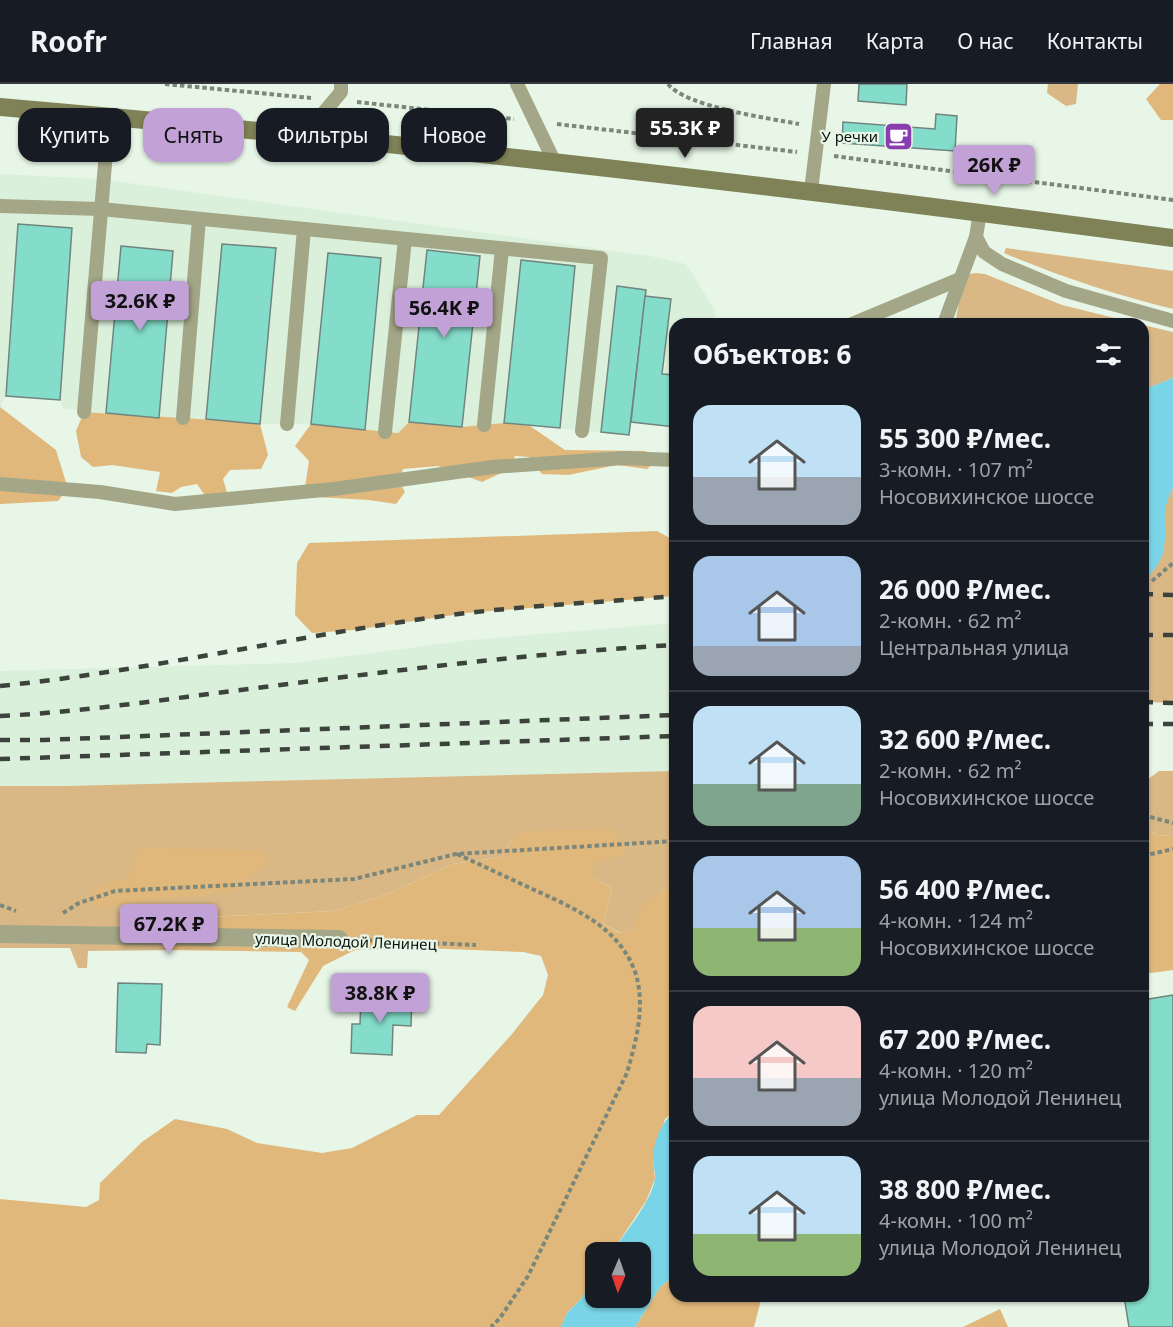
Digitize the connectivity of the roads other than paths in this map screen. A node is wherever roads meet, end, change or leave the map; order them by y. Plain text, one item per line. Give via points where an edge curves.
1 (342, 84) edge
2 (517, 84) edge
3 (824, 84) edge
4 (0, 107) edge
5 (328, 108) edge
6 (18, 109) edge
7 (131, 119) edge
8 (256, 130) edge
9 (389, 144) edge
10 (105, 162) edge
11 (555, 163) junction
12 (811, 191) junction
13 (0, 206) edge
14 (101, 209) junction
15 (980, 212) junction
16 (199, 219) junction
17 (304, 229) junction
18 (976, 237) junction
19 (1173, 238) edge
20 (405, 239) junction
21 (502, 249) junction
22 (960, 279) junction
23 (866, 318) edge
24 (946, 318) edge
25 (1173, 321) edge
26 (84, 412) dead end
27 (183, 418) dead end
28 (286, 424) dead end
29 (484, 425) dead end
30 (582, 431) dead end
31 (385, 432) dead end
32 (669, 460) edge
33 (0, 484) edge
34 (0, 934) edge
35 (339, 939) road end

1 - 5 lane via 341,92
2 - 11 lane
3 - 12 lane
4 - 6 main road
7 - 8 main road
9 - 11 main road
10 - 14 lane
11 - 12 main road
12 - 15 main road
13 - 14 lane
14 - 16 lane
14 - 26 lane
15 - 18 lane
15 - 19 main road
16 - 17 lane
16 - 27 lane
17 - 20 lane
17 - 28 lane
18 - 22 lane
18 - 25 lane via 984,252 1002,264 1066,291
20 - 21 lane
20 - 31 lane
21 - 29 lane
21 - 30 lane via 601,258
22 - 23 lane
22 - 24 lane
32 - 33 lane via 623,458 493,467 334,489 175,504 100,492
34 - 35 street, улица Молодой Ленинец

